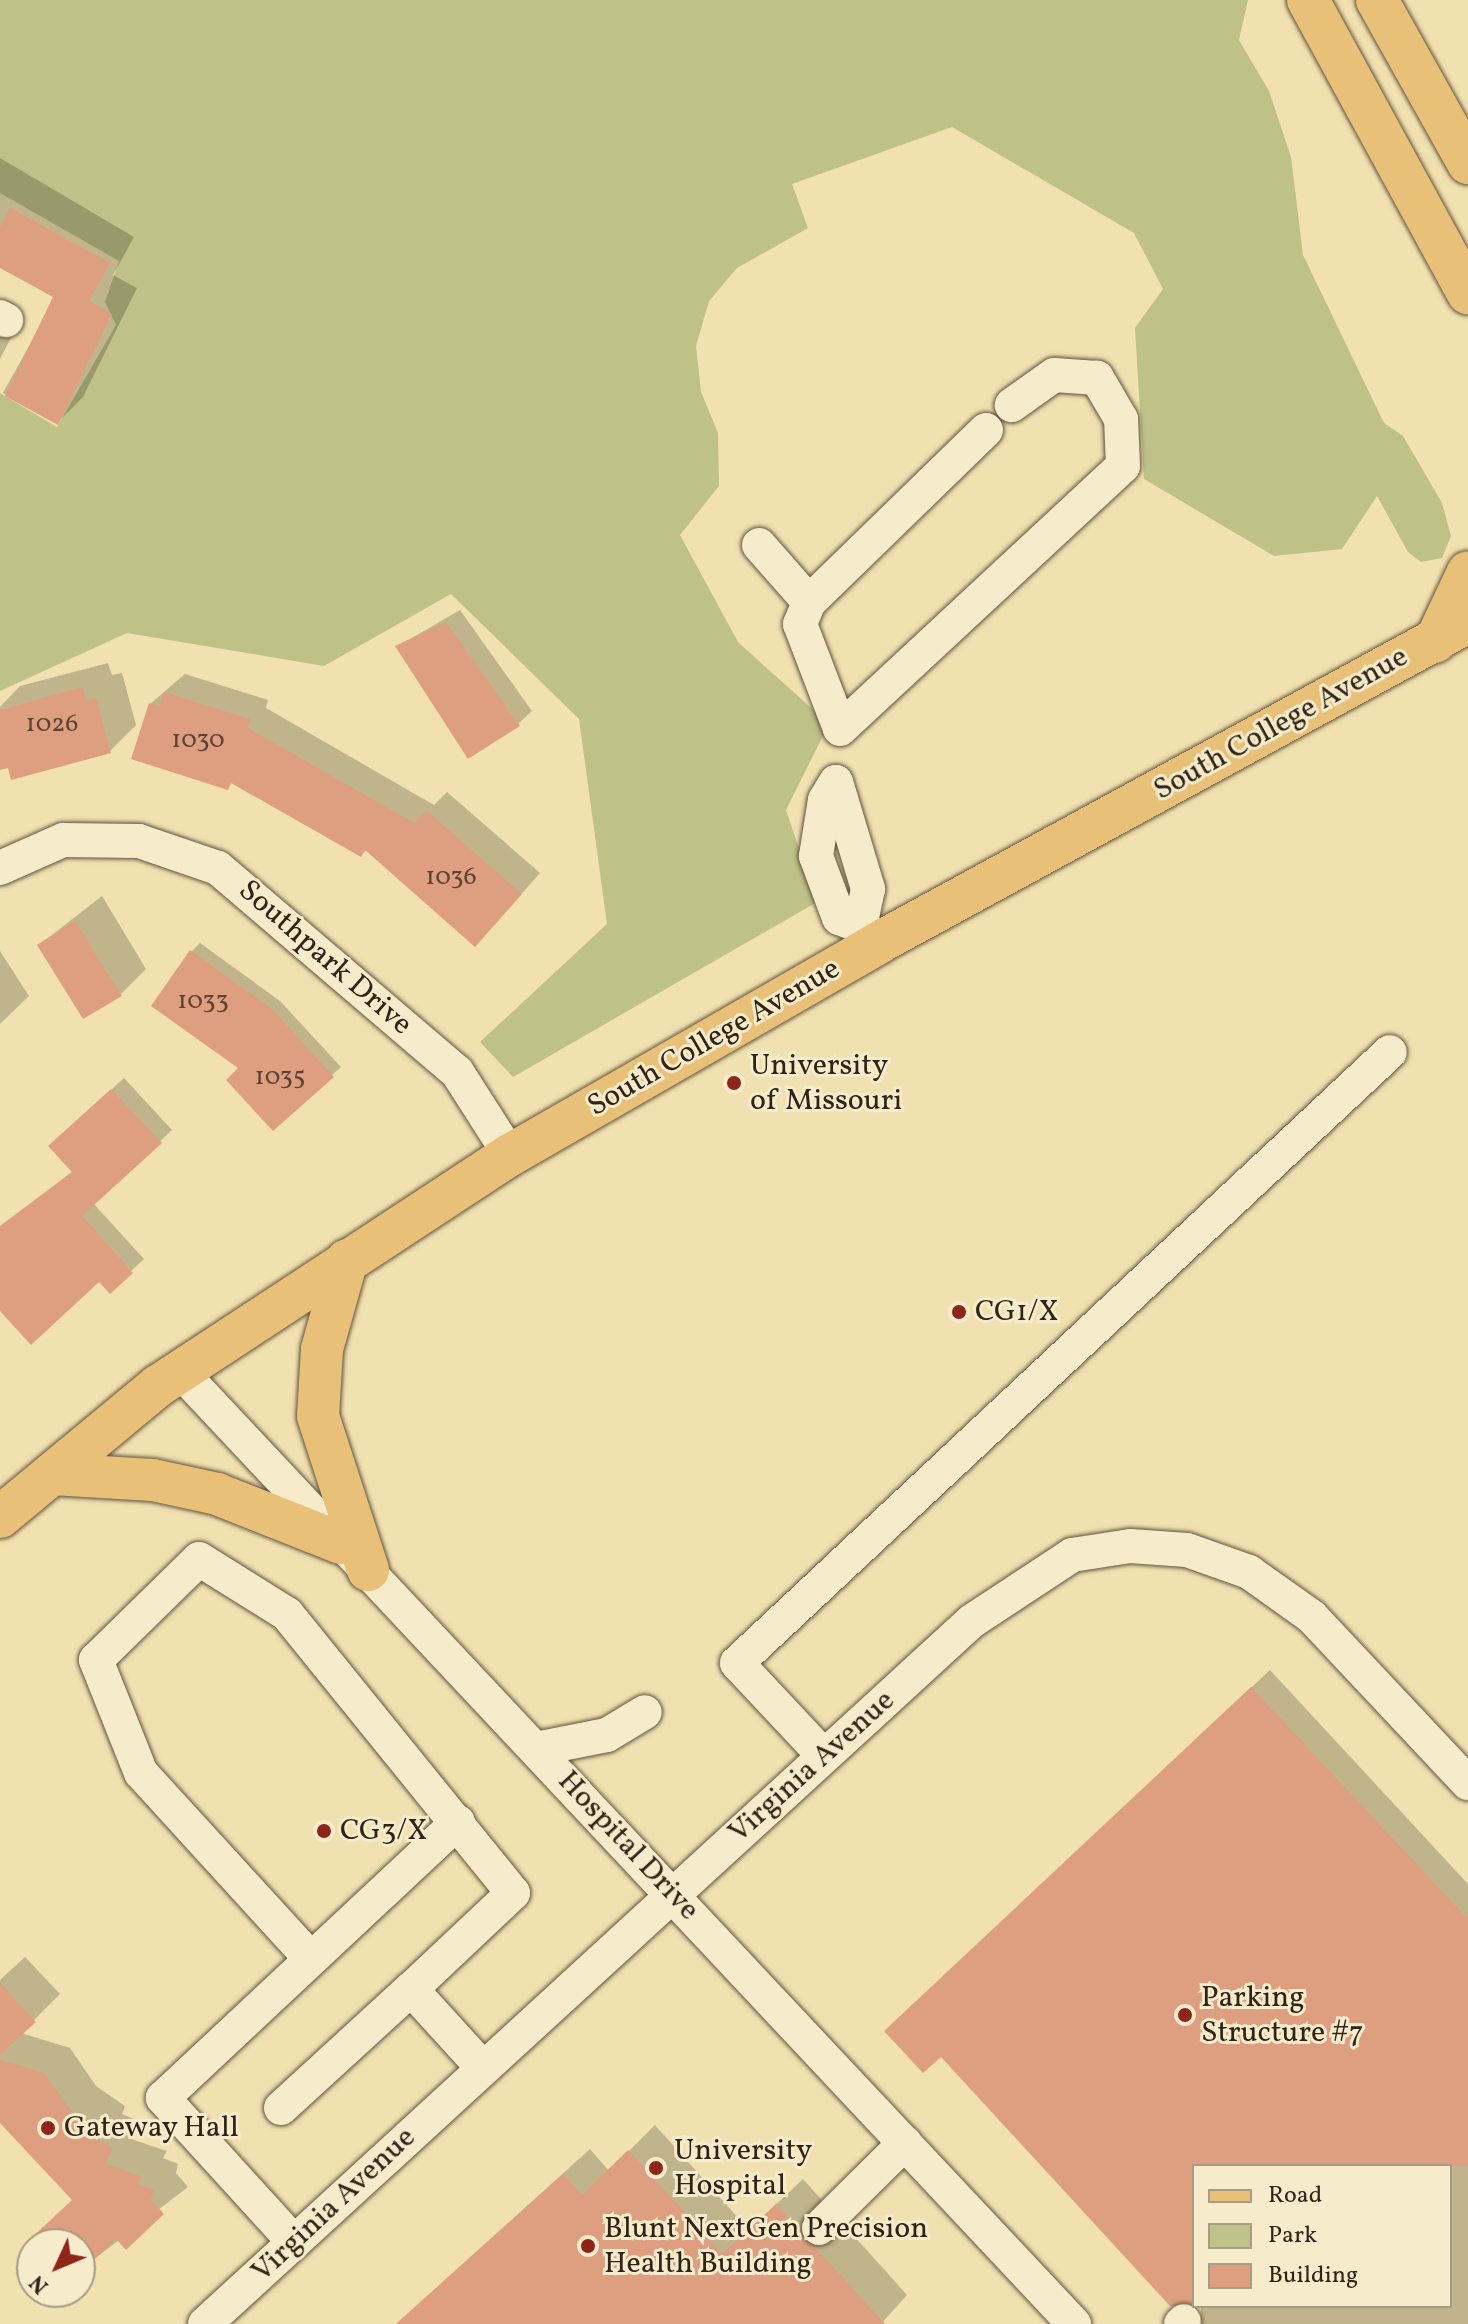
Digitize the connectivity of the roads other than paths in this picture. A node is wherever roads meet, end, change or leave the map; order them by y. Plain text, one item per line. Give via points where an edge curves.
1 (1308, 0) edge
2 (1377, 0) edge
3 (1468, 163) edge
4 (1468, 293) edge
5 (1012, 405) dead end
6 (986, 430) dead end
7 (759, 545) dead end
8 (1468, 572) edge
9 (809, 602) junction
10 (1468, 622) edge
11 (1450, 642) edge
12 (840, 729) junction
13 (0, 868) edge
14 (865, 937) junction
15 (1390, 1052) dead end
16 (510, 1155) junction
17 (347, 1260) junction
18 (180, 1371) junction
19 (52, 1474) junction
20 (0, 1517) edge
21 (354, 1556) junction
22 (645, 1712) dead end
23 (536, 1749) junction
24 (824, 1756) junction
25 (1468, 1783) edge
26 (458, 1822) junction
27 (673, 1894) junction
28 (311, 1959) junction
29 (411, 1989) junction
30 (482, 2067) junction
31 (281, 2108) dead end
32 (905, 2143) junction
33 (819, 2228) dead end
34 (294, 2242) junction
35 (205, 2324) edge
36 (1074, 2324) edge

1 - 4 main road
2 - 3 main road
5 - 12 street via 1054,375 1097,378 1121,419 1123,466
6 - 9 street
7 - 9 street
8 - 11 main road
9 - 12 street via 800,624
10 - 11 main road, South College Avenue
11 - 14 main road, South College Avenue
12 - 14 street via 836,782 868,889
13 - 16 street, Southpark Drive via 78,840 139,841 218,868 457,1072
14 - 16 main road, South College Avenue
15 - 24 street via 737,1663
16 - 17 main road, South College Avenue
17 - 18 main road, South College Avenue
17 - 21 main road via 322,1349 318,1416
18 - 19 main road, South College Avenue
18 - 21 street, Hospital Drive
19 - 20 main road, South College Avenue
19 - 21 main road via 153,1480 217,1494
21 - 23 street, Hospital Drive
22 - 23 street via 607,1735
23 - 27 street, Hospital Drive
24 - 25 street, Virginia Avenue via 1018,1584 1072,1555 1130,1546 1187,1550 1249,1572 1312,1617
24 - 27 street, Virginia Avenue
26 - 28 street
26 - 28 street via 287,1614 199,1559 96,1660 141,1773
26 - 29 street via 513,1893
27 - 30 street, Virginia Avenue
27 - 32 street, Hospital Drive
28 - 34 street via 163,2098
29 - 30 street
29 - 31 street
30 - 34 street, Virginia Avenue
32 - 33 street
32 - 36 street, Hospital Drive
34 - 35 street, Virginia Avenue

